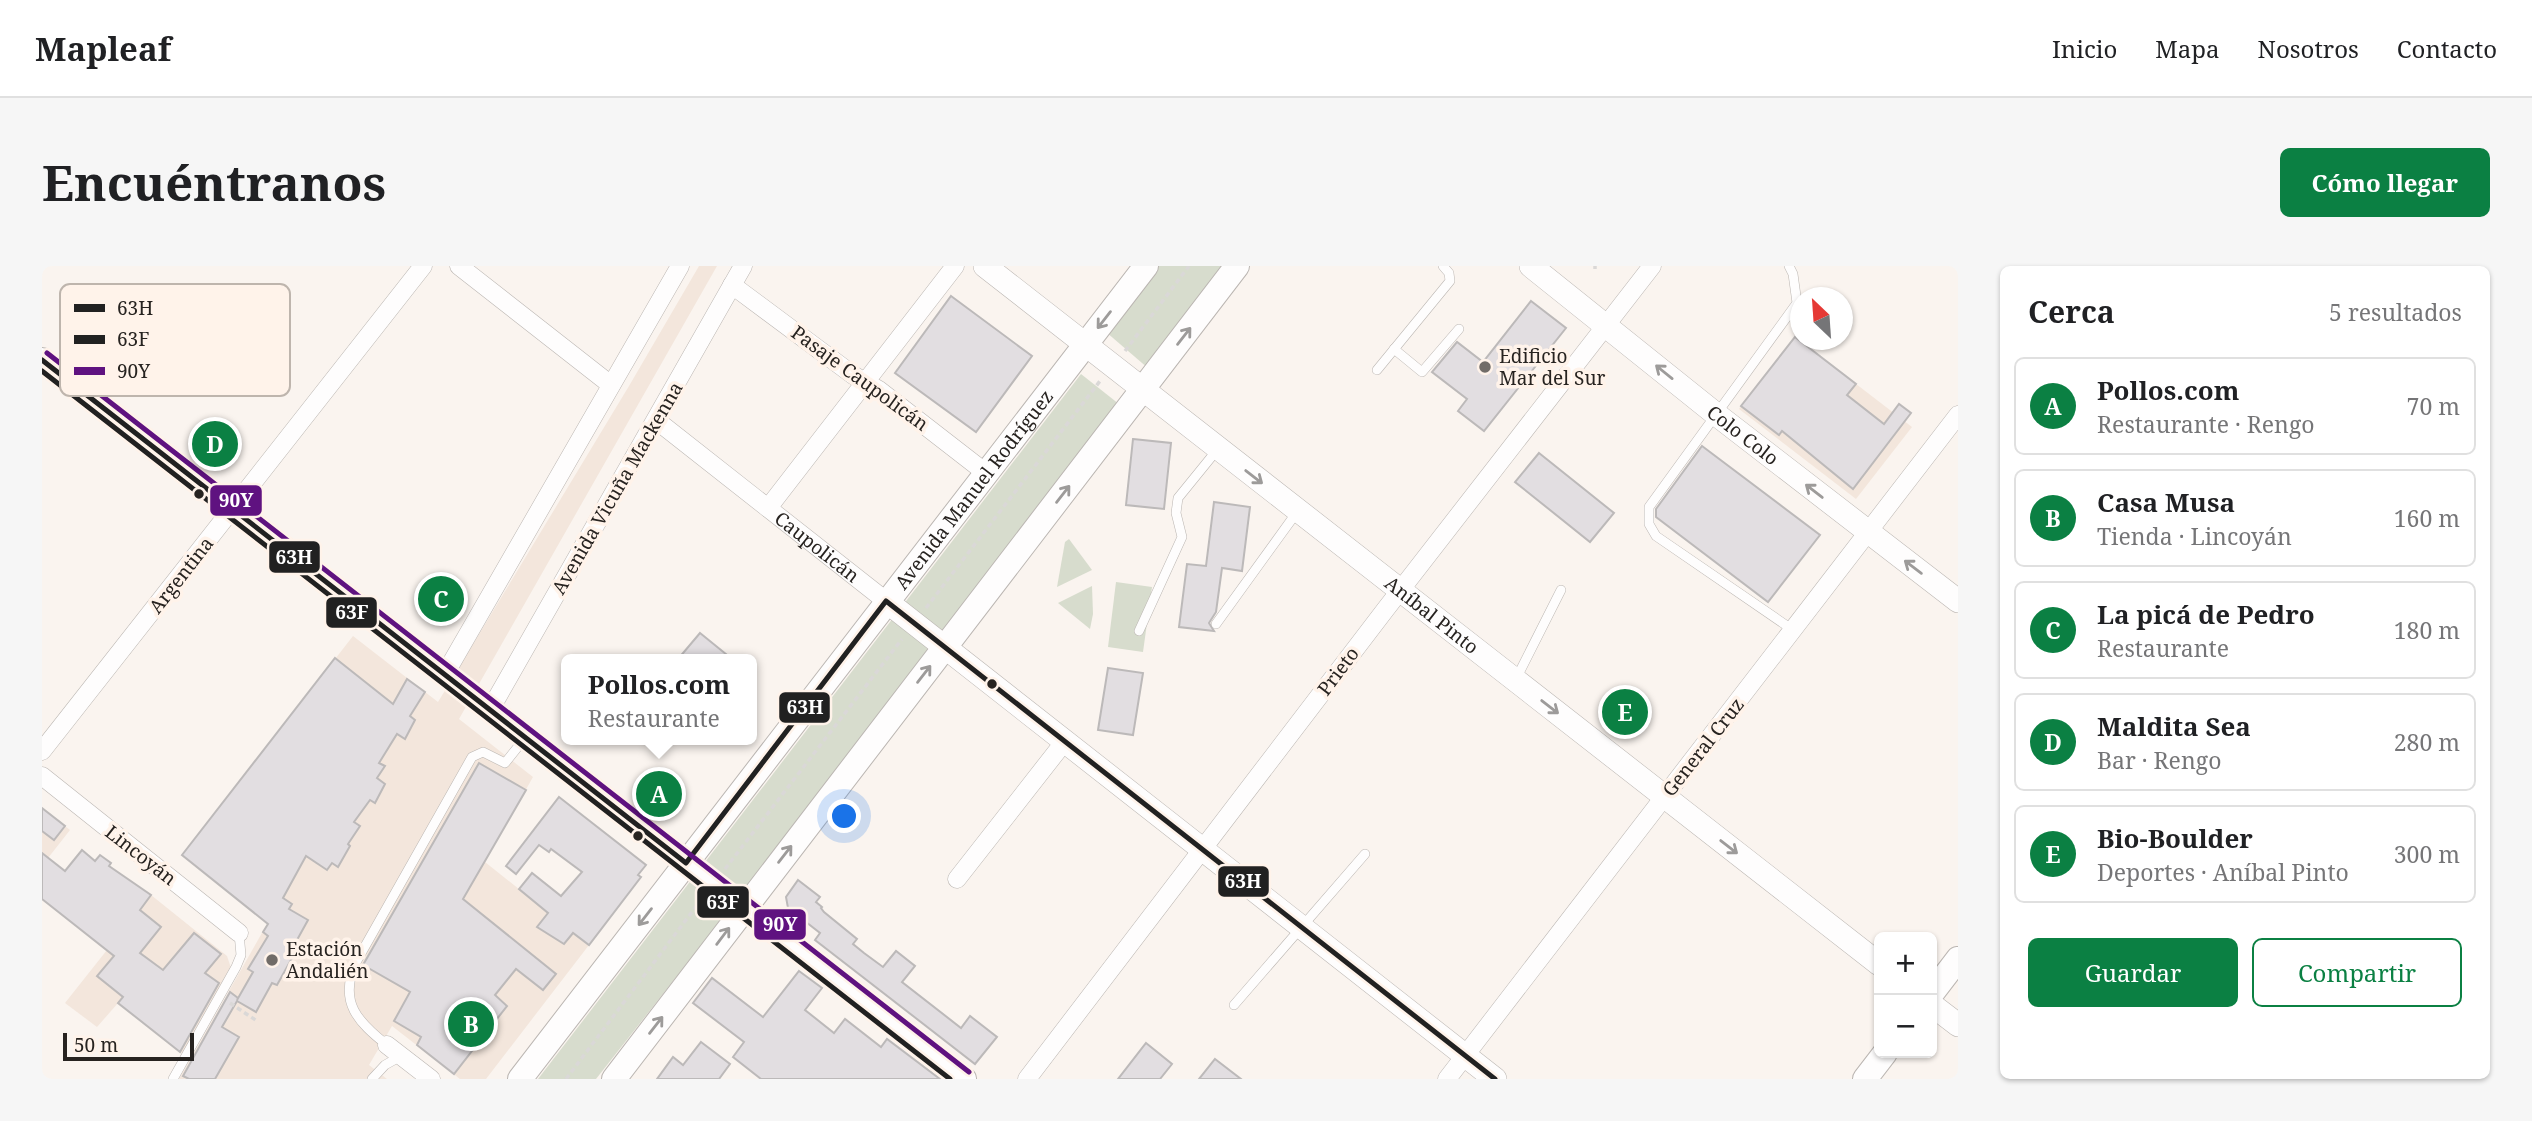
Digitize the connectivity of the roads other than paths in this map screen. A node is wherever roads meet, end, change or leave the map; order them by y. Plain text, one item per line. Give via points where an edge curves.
1 (423, 266) edge
2 (459, 266) edge
3 (680, 266) edge
4 (743, 266) edge
5 (956, 266) edge
6 (985, 266) edge
7 (1146, 266) edge
8 (1237, 266) edge
9 (1443, 266) edge
10 (1531, 266) edge
11 (1652, 266) edge
12 (1789, 266) edge
13 (732, 285) junction
14 (1606, 325) junction
15 (1459, 329) dead end
16 (1085, 345) junction
17 (1394, 349) junction
18 (42, 360) edge
19 (1377, 370) dead end
20 (60, 374) edge
21 (865, 382) junction
22 (611, 385) junction
23 (1142, 390) junction
24 (88, 396) edge
25 (1717, 415) junction
26 (1958, 415) edge
27 (656, 420) junction
28 (1218, 449) junction
29 (986, 473) junction
30 (768, 508) junction
31 (232, 509) junction
32 (1298, 511) junction
33 (1868, 533) junction
34 (1561, 590) dead end
35 (1400, 591) junction
36 (886, 601) junction
37 (1958, 601) edge
38 (1216, 624) dead end
39 (1793, 630) junction
40 (1139, 631) dead end
41 (945, 647) junction
42 (445, 674) junction
43 (1515, 680) junction
44 (490, 710) junction
45 (526, 737) junction
46 (1065, 741) junction
47 (42, 751) edge
48 (42, 776) edge
49 (1665, 797) junction
50 (1202, 849) junction
51 (1365, 854) dead end
52 (686, 863) junction
53 (957, 879) dead end
54 (744, 909) junction
55 (1303, 928) junction
56 (239, 933) joint
57 (1958, 959) edge
58 (1874, 960) edge
59 (1937, 986) edge
60 (1234, 1005) dead end
61 (1937, 1009) edge
62 (1958, 1025) edge
63 (394, 1050) junction
64 (1465, 1056) junction
65 (1881, 1058) edge
66 (173, 1079) edge
67 (372, 1079) edge
68 (431, 1079) edge
69 (520, 1079) edge
70 (614, 1079) edge
71 (964, 1079) edge
72 (1027, 1079) edge
73 (1447, 1079) edge
74 (1495, 1079) edge
75 (1865, 1079) edge

1 - 31 street, Argentina
2 - 22 street
3 - 22 street
4 - 13 street, Avenida Vicuña Mackenna
5 - 21 street, Caupolicán
6 - 16 street, Aníbal Pinto
7 -> 16 main road, Avenida Manuel Rodríguez
23 -> 8 main road
9 - 17 lane via 1450,281
10 - 14 street, Colo Colo
11 - 14 street, Prieto
12 - 25 lane via 1797,303
13 - 21 street, Pasaje Caupolicán
13 - 27 street, Avenida Vicuña Mackenna
25 -> 14 street, Colo Colo
14 - 35 street, Prieto
15 - 17 lane via 1422,372
16 - 23 street, Aníbal Pinto
16 - 29 main road, Avenida Manuel Rodríguez
17 - 19 lane
18 - 20 main road
21 - 29 street, Pasaje Caupolicán
21 - 30 street, Caupolicán
22 - 42 street
23 - 28 street, Aníbal Pinto
41 -> 23 main road
24 - 31 main road
33 -> 25 street, Colo Colo
25 - 39 lane via 1649,507 1650,524 1656,536
26 - 33 street, General Cruz
27 - 30 street, Caupolicán
27 - 44 street, Avenida Vicuña Mackenna
28 -> 32 street, Aníbal Pinto
28 - 40 lane via 1178,498 1176,513 1182,537
29 - 36 main road, Avenida Manuel Rodríguez
30 - 36 street, Caupolicán
31 - 42 main road
31 - 47 street, Argentina
32 - 35 street, Aníbal Pinto
32 - 38 lane
37 -> 33 street, Colo Colo
33 - 39 street, General Cruz
34 - 43 lane
35 - 43 street, Aníbal Pinto
35 - 50 street, Prieto
36 - 41 street, Caupolicán
36 - 52 main road, Avenida Manuel Rodríguez
39 - 49 street, General Cruz
41 - 46 street, Caupolicán
54 -> 41 main road
42 - 44 main road
43 -> 49 street, Aníbal Pinto
44 - 45 main road
45 - 52 main road
45 - 63 lane via 505,763 483,752 472,757 349,978 352,1007 366,1028
46 - 50 street, Caupolicán
46 - 53 street
48 - 56 street, Lincoyán
49 -> 58 street, Aníbal Pinto
49 - 64 street, General Cruz
50 - 55 street, Caupolicán
50 - 72 street, Prieto
51 - 55 lane
52 - 54 main road
52 -> 69 main road, Avenida Manuel Rodríguez
70 -> 54 main road
54 - 71 main road
55 - 60 lane
55 - 64 street, Caupolicán
56 - 66 lane via 241,956
57 - 59 main road
61 - 62 street
63 - 67 lane
63 - 68 street
64 - 73 street, General Cruz
64 - 74 street, Caupolicán
65 - 75 main road

